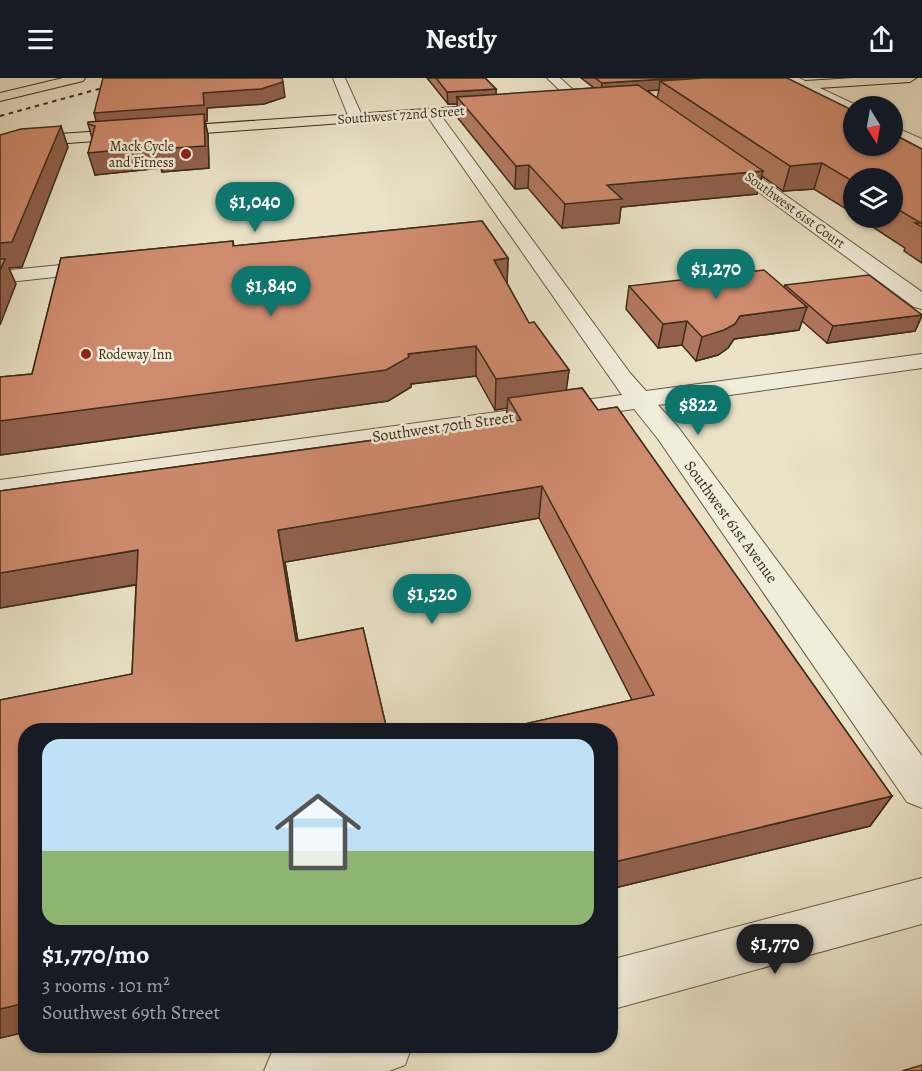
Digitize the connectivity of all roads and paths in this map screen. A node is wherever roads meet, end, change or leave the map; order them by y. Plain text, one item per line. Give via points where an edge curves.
1 (34, 78) edge
2 (79, 78) edge
3 (339, 78) edge
4 (552, 78) edge
5 (762, 78) edge
6 (789, 78) edge
7 (910, 78) edge
8 (749, 84) edge
9 (0, 86) edge
10 (804, 86) junction
11 (0, 98) edge
12 (584, 98) joint
13 (554, 100) edge
14 (843, 105) edge
15 (432, 113) junction
16 (354, 114) junction
17 (0, 136) edge
18 (903, 136) edge
19 (0, 143) edge
20 (922, 145) edge
21 (712, 150) edge
22 (118, 265) edge
23 (0, 277) edge
24 (922, 302) edge
25 (922, 361) edge
26 (638, 399) junction
27 (0, 489) edge
28 (922, 789) edge
29 (922, 902) edge
30 (618, 983) edge
31 (359, 1053) edge
32 (291, 1071) edge

1 - 9 main road
2 - 11 main road
3 - 16 street
4 - 12 street
5 - 8 main road
6 - 10 street
7 - 10 main road
8 - 10 main road
10 - 14 street
12 - 13 main road
15 - 16 main road, Southwest 72nd Street
15 - 16 main road, Southwest 72nd Street via 514,103
15 - 26 street, Southwest 61st Avenue via 502,228
16 - 17 main road, Southwest 72nd Street
16 - 19 main road, Southwest 72nd Street
18 - 20 street
21 - 24 street, Southwest 61st Court
22 - 23 street
25 - 26 street, Southwest 70th Street
26 - 27 street, Southwest 70th Street
26 - 28 street, Southwest 61st Avenue via 668,433
29 - 30 street
31 - 32 street

